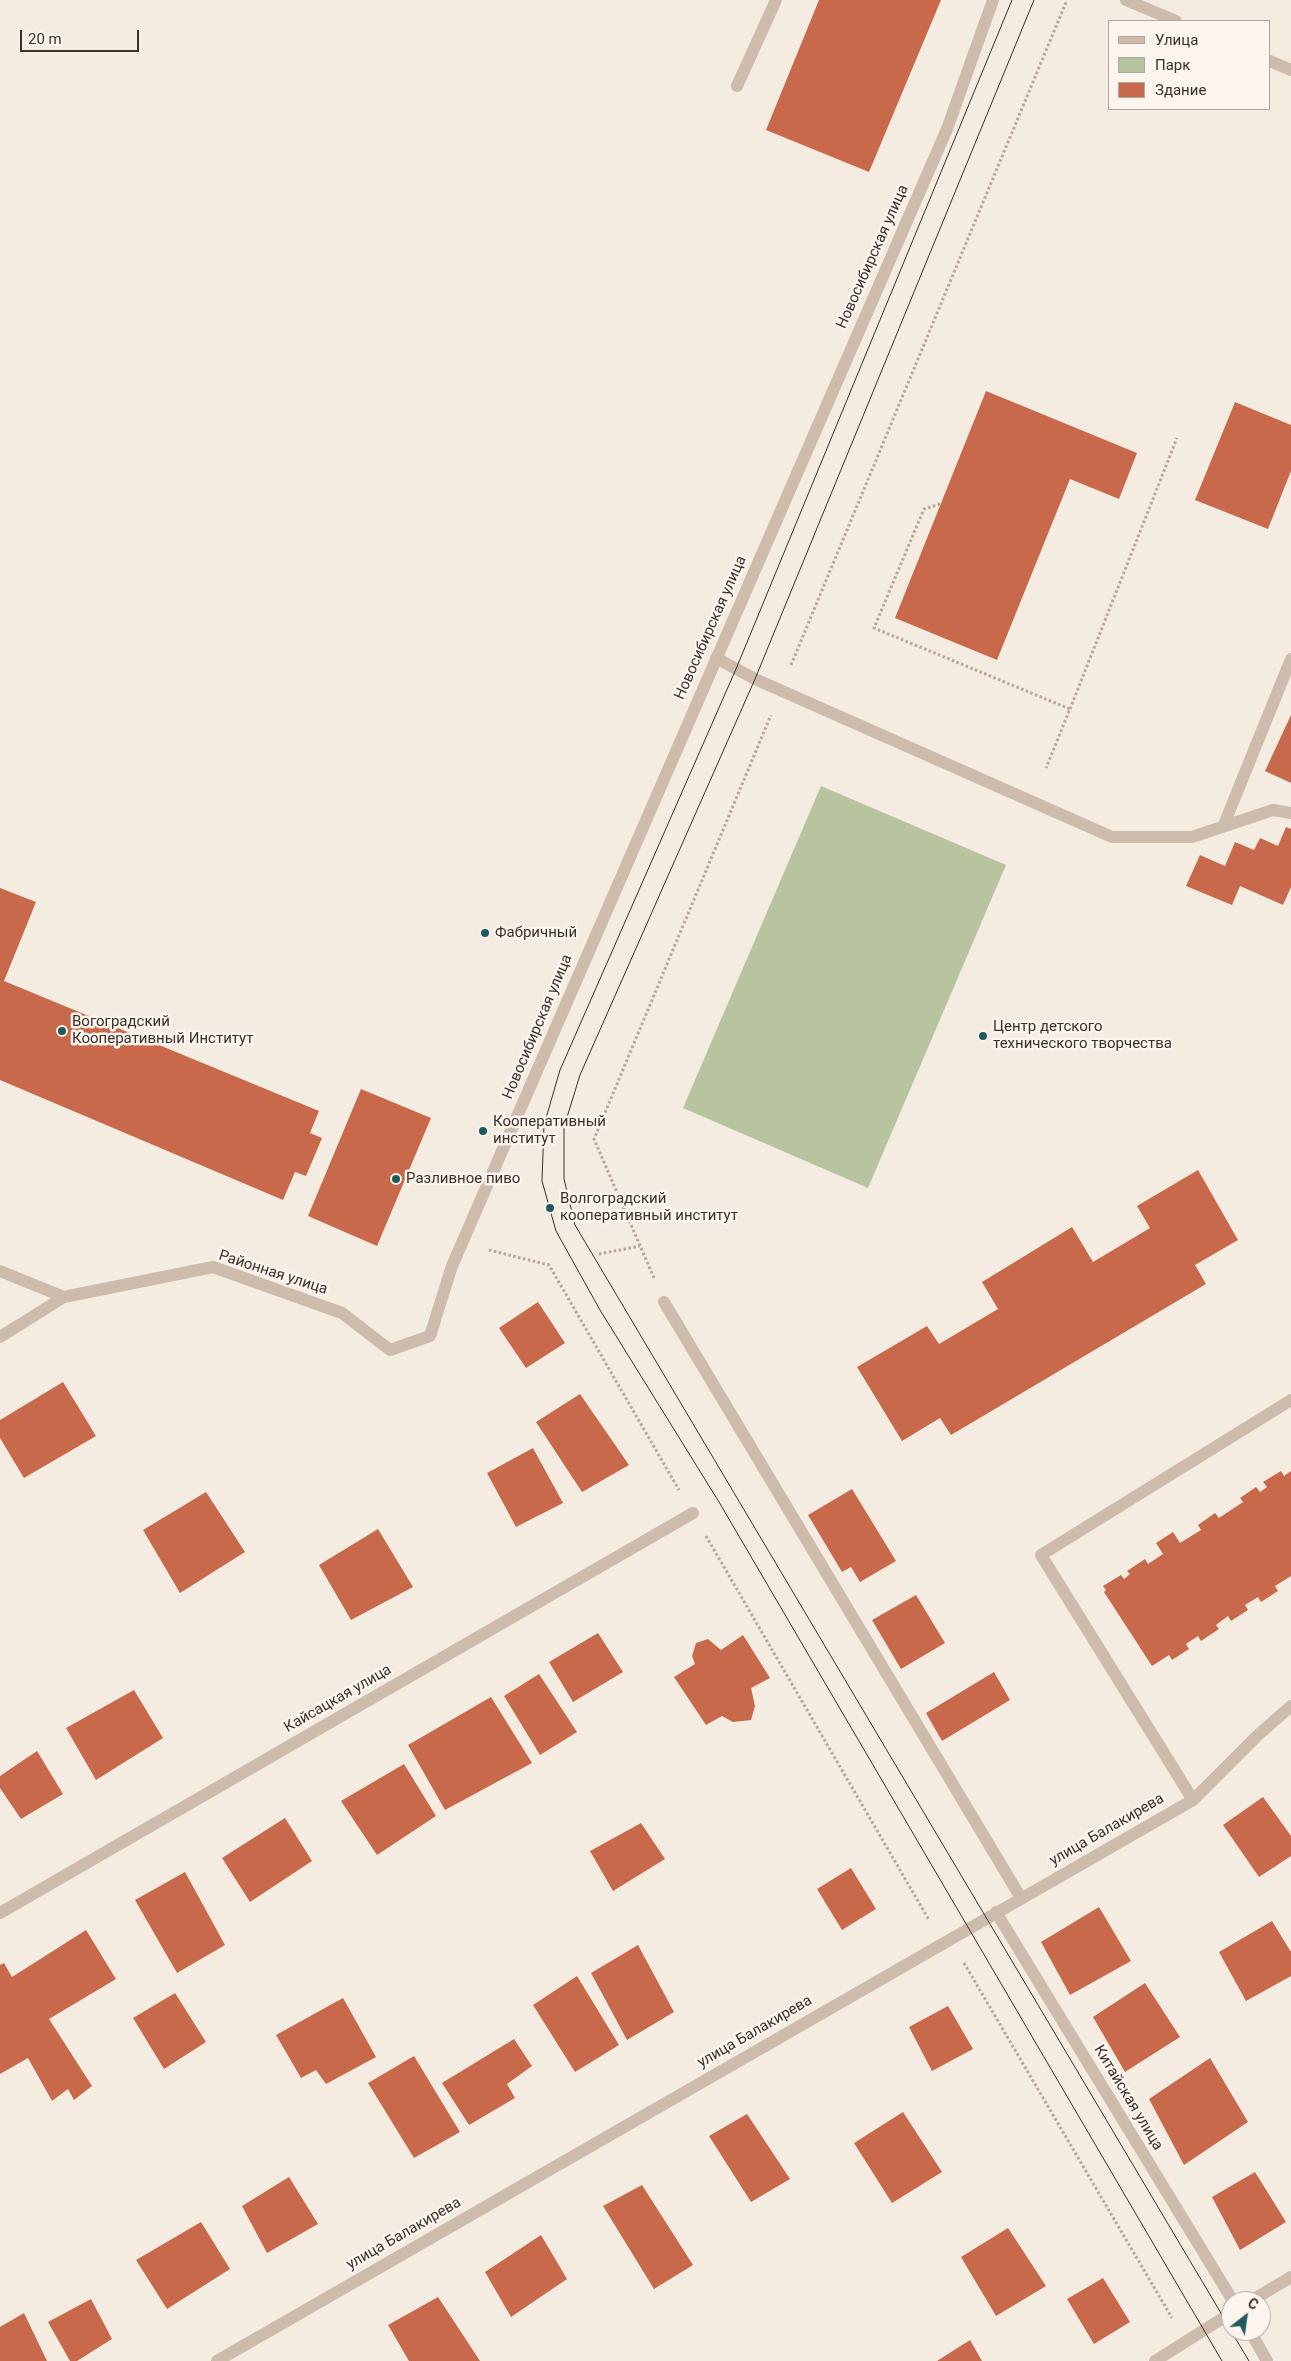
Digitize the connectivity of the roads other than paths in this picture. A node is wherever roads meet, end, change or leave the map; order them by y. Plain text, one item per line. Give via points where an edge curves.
1 (776, 0) edge
2 (993, 0) edge
3 (1126, 0) edge
4 (1174, 20) edge
5 (1271, 61) edge
6 (1291, 70) edge
7 (737, 86) dead end
8 (716, 658) junction
9 (1291, 659) edge
10 (1291, 814) edge
11 (1223, 827) junction
12 (452, 1266) joint
13 (0, 1271) edge
14 (64, 1297) junction
15 (664, 1302) road end
16 (0, 1337) edge
17 (1291, 1400) edge
18 (693, 1513) road end
19 (1291, 1706) edge
20 (1193, 1800) junction
21 (1021, 1898) junction
22 (996, 1912) junction
23 (0, 1914) edge
24 (1291, 2277) edge
25 (1227, 2291) edge
26 (1268, 2291) edge
27 (1221, 2320) edge
28 (1256, 2341) edge
29 (217, 2361) edge
30 (1155, 2361) edge
31 (1267, 2361) edge

1 - 7 street
2 - 8 street, Новосибирская улица via 946,129
3 - 4 street
5 - 6 street
8 - 11 street via 755,679 1112,837 1192,837
8 - 12 street, Новосибирская улица
9 - 11 street
10 - 11 street via 1273,810
12 - 14 street, Районная улица via 430,1336 390,1350 342,1313 213,1267
13 - 14 street
14 - 16 street, Районная улица
15 - 21 street
17 - 20 street via 1041,1555
18 - 23 street, Кайсацкая улица
19 - 20 street, улица Балакирева
20 - 21 street, улица Балакирева
21 - 22 street, улица Балакирева
22 - 25 street, Китайская улица
22 - 29 street, улица Балакирева
24 - 26 street
27 - 30 street
28 - 31 street

